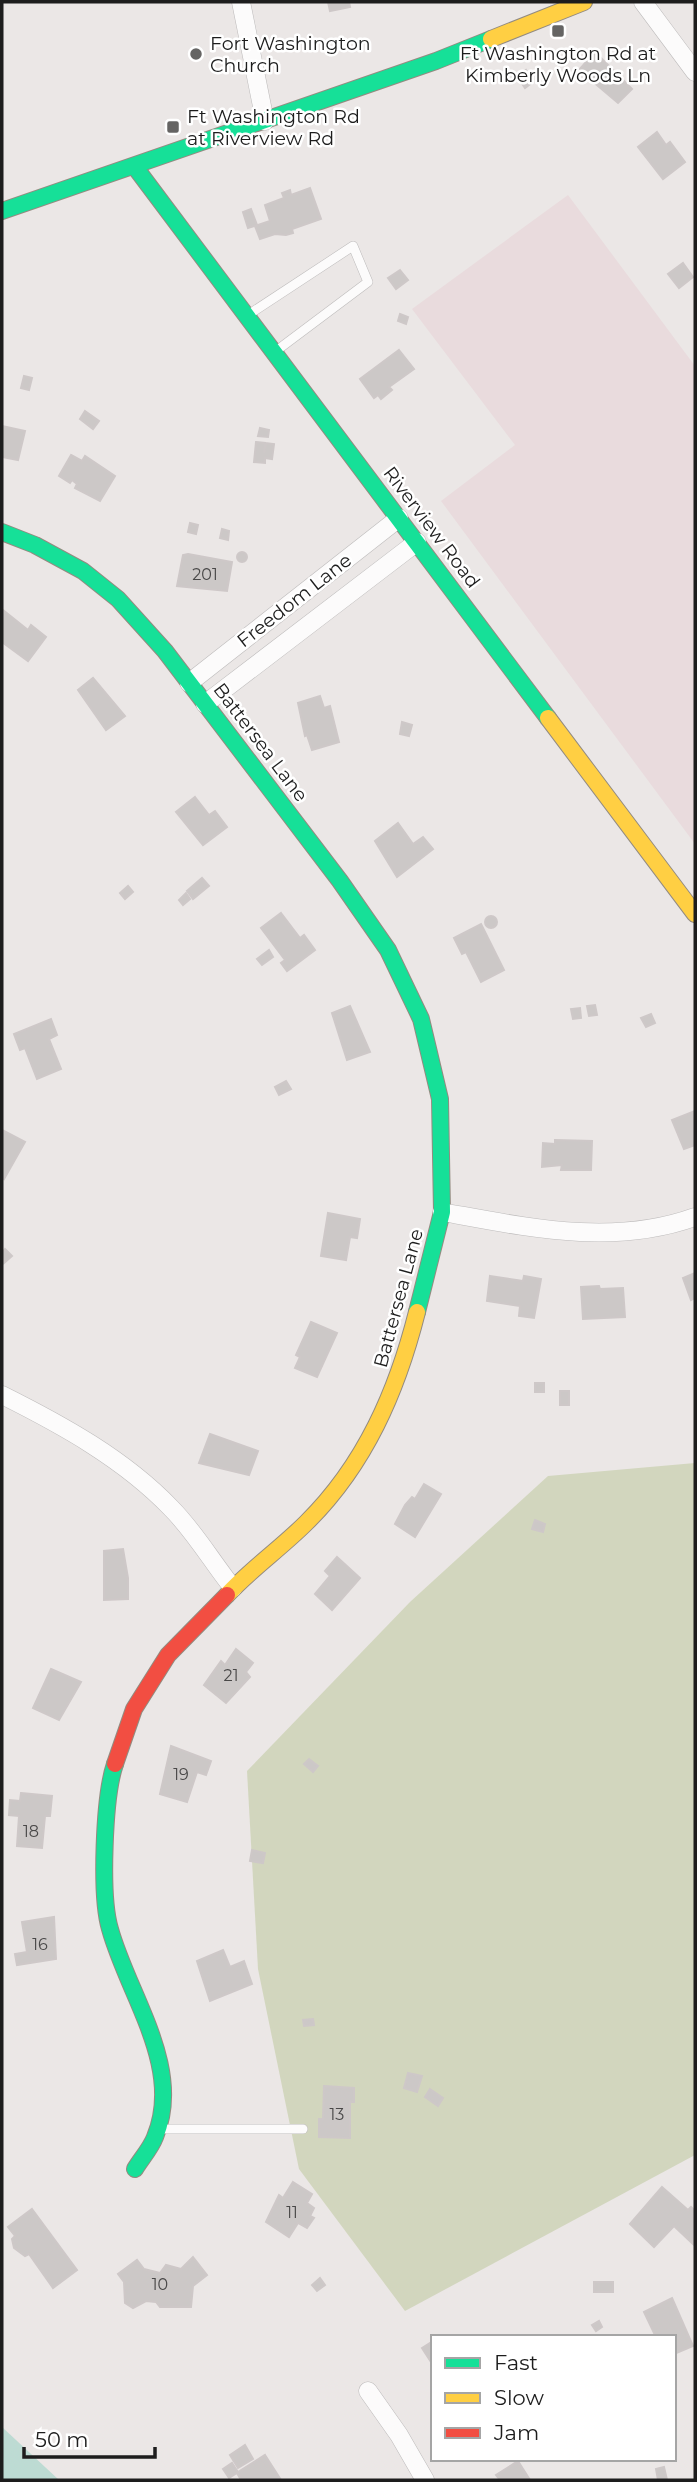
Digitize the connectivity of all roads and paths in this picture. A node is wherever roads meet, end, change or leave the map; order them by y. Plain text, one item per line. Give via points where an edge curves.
1 (241, 2) edge
2 (583, 2) edge
3 (643, 2) edge
4 (695, 72) edge
5 (265, 121) junction
6 (135, 167) junction
7 (2, 211) edge
8 (247, 316) junction
9 (274, 352) junction
10 (399, 518) junction
11 (2, 532) edge
12 (416, 542) junction
13 (189, 682) junction
14 (205, 704) junction
15 (695, 914) edge
16 (442, 1212) junction
17 (695, 1217) edge
18 (2, 1395) edge
19 (233, 1588) junction
20 (158, 2129) junction
21 (303, 2129) dead end
22 (135, 2169) dead end
23 (368, 2391) dead end
24 (425, 2480) edge

1 - 5 street
2 - 5 street via 513,32
3 - 4 street
5 - 6 street
6 - 7 street
6 - 8 street, Riverview Road
8 - 9 street, Riverview Road
8 - 9 lane via 353,246 368,282
9 - 10 street, Riverview Road
10 - 12 street, Riverview Road
10 - 13 street, Freedom Lane
11 - 13 street, Battersea Lane via 61,557 107,589
12 - 14 street, Freedom Lane
12 - 15 street, Riverview Road
13 - 14 street, Battersea Lane
14 - 16 street, Battersea Lane via 347,890 402,975 421,1019 437,1081
16 - 17 street via 596,1233 653,1229
16 - 19 street, Battersea Lane via 405,1359 370,1439 307,1522
18 - 19 street via 76,1435 153,1490 189,1527
19 - 20 street, Battersea Lane via 186,1635 150,1681 124,1736 108,1796 104,1844 109,1927 150,2029 165,2097
20 - 21 lane
20 - 22 street, Battersea Lane
23 - 24 street

